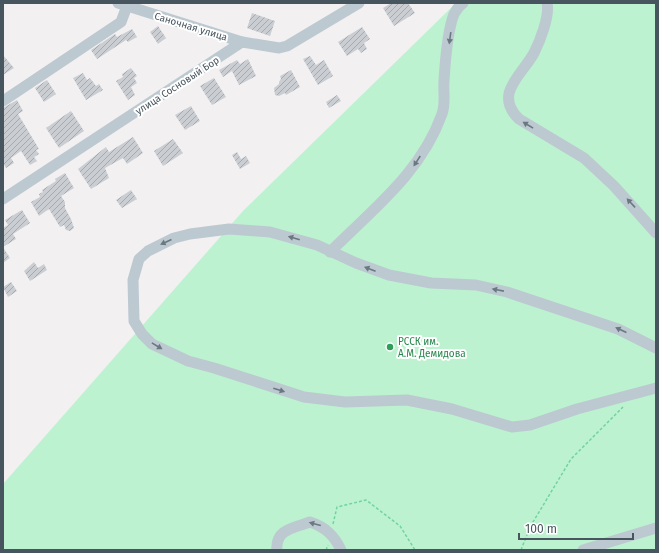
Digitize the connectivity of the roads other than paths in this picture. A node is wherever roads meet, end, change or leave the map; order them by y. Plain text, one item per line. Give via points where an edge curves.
1 (359, 3) edge
2 (464, 3) edge
3 (547, 3) edge
4 (123, 5) edge
5 (242, 42) junction
6 (3, 100) edge
7 (3, 199) edge
8 (656, 233) edge
9 (330, 252) junction
10 (656, 348) edge
11 (656, 388) edge
12 (656, 528) edge
13 (277, 550) edge
14 (341, 550) edge
15 (583, 550) edge

1 - 5 street via 287,46 279,48
2 -> 9 street via 454,14 452,23 444,80 443,109 425,147 406,178
8 -> 3 street via 614,186 584,158 514,114 509,95 511,84 534,52 546,20
4 - 5 street, Саночная улица
4 - 6 street via 121,22
5 - 7 street, улица Сосновый Бор
10 -> 9 street via 618,328 508,292 476,285 431,283 389,275
9 -> 11 street via 291,237 251,230 206,231 174,238 148,251 139,259 132,280 134,321 152,344 170,354 304,397 345,402 384,399 418,402 452,409 506,427 530,425 577,409
12 - 15 street
14 -> 13 street via 324,527 310,522 282,532 276,542

